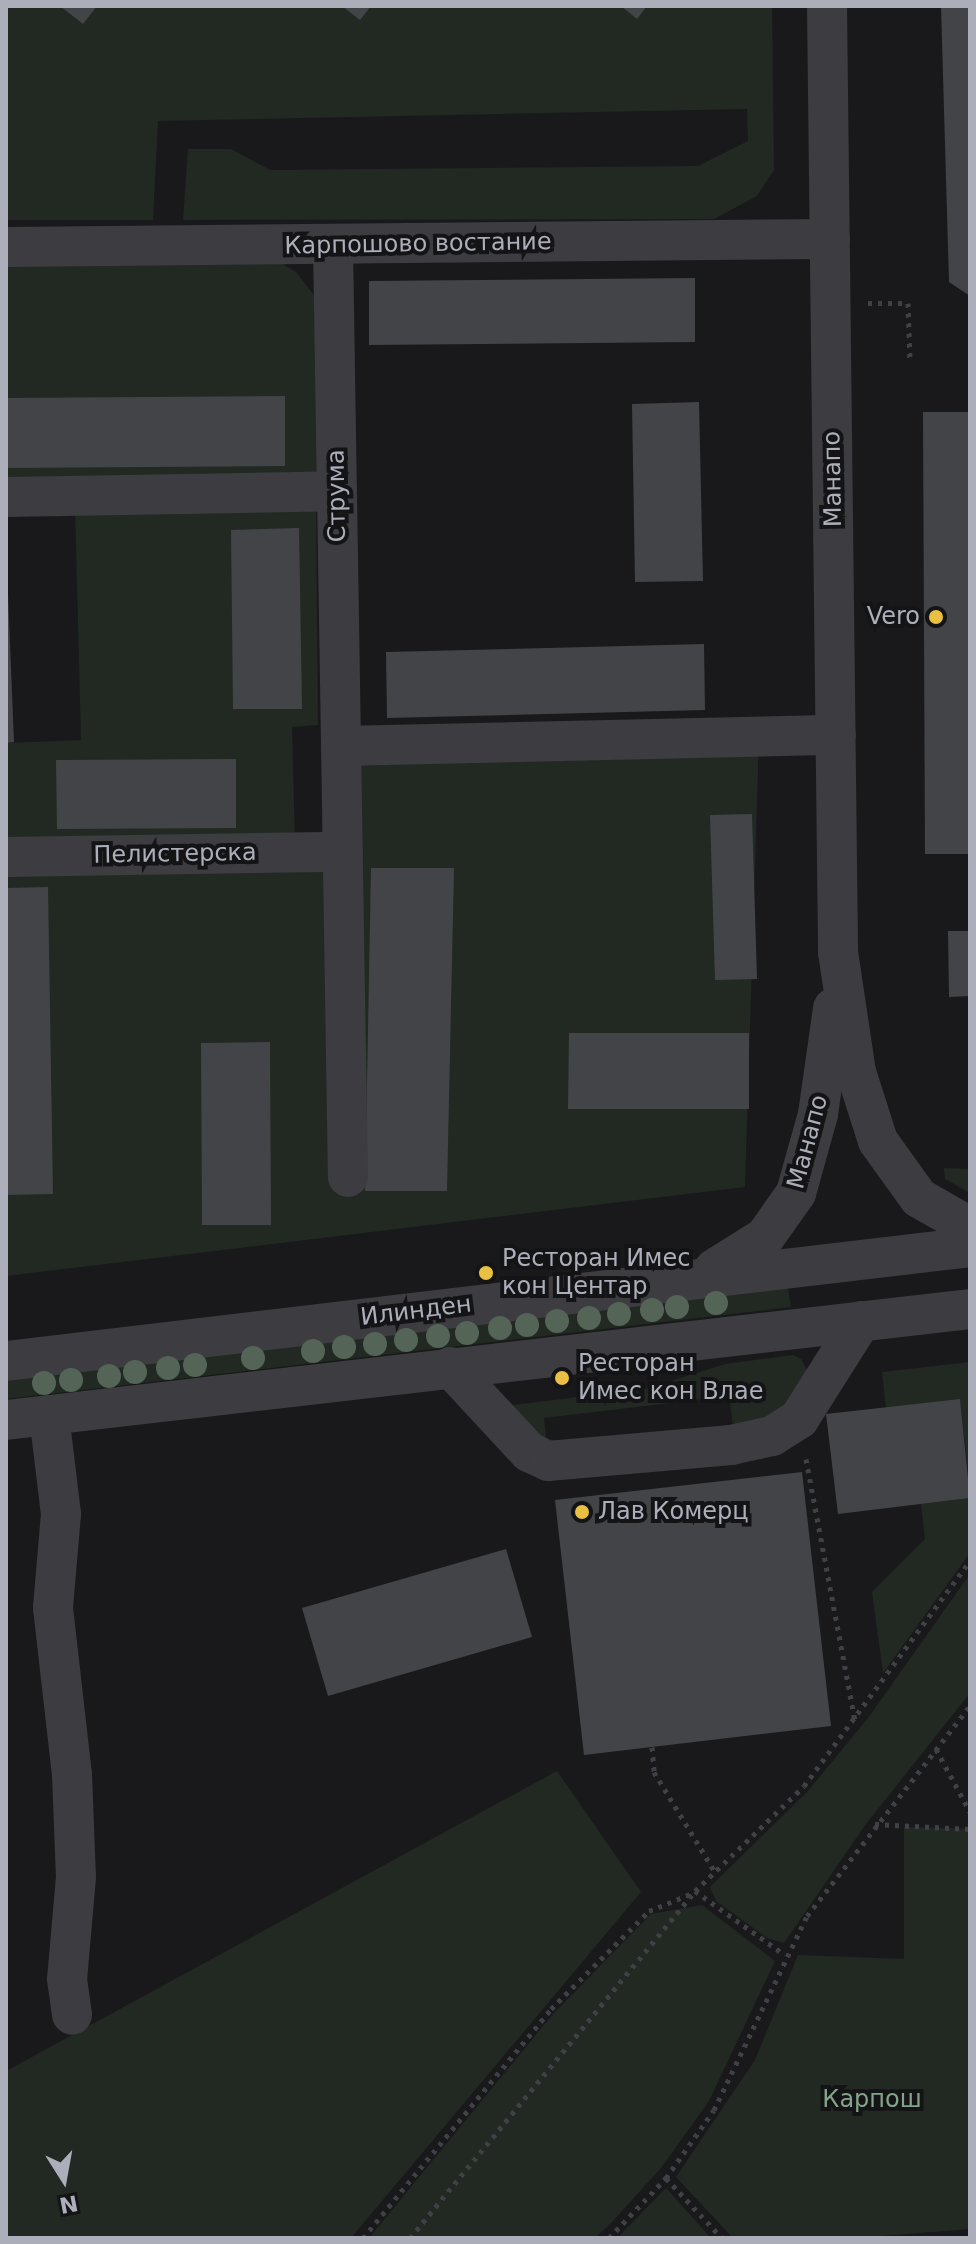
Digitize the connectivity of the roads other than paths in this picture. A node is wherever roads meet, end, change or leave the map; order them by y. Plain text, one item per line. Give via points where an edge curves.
1 (827, 6) edge
2 (830, 239) junction
3 (333, 246) junction
4 (6, 247) edge
5 (337, 491) junction
6 (6, 497) edge
7 (836, 735) junction
8 (341, 746) junction
9 (343, 852) junction
10 (6, 857) edge
11 (838, 952) junction
12 (348, 1177) dead end
13 (970, 1227) edge
14 (970, 1247) edge
15 (690, 1277) junction
16 (970, 1309) edge
17 (861, 1321) junction
18 (6, 1361) edge
19 (450, 1367) junction
20 (49, 1415) junction
21 (6, 1420) edge
22 (72, 2015) dead end

1 - 2 street, Манапо
2 - 3 street, Карпошово востание
2 - 7 street, Манапо
3 - 4 street, Карпошово востание
3 - 5 street, Струма
5 - 6 street
5 - 8 street, Струма
7 - 8 street
7 - 11 street, Манапо
8 - 9 street, Струма
9 - 10 street, Пелистерска
9 - 12 street, Струма
11 - 13 street, Манапо via 856,1072 878,1141 919,1198
11 - 15 street, Манапо via 821,1101 796,1193 750,1251
14 - 15 street, Илинден
15 - 18 street, Илинден
16 - 17 street
17 - 19 street
17 - 19 street via 799,1419 754,1441 559,1463 529,1452
19 - 20 street
20 - 21 street
20 - 22 street via 61,1514 53,1608 76,1877 67,1979

